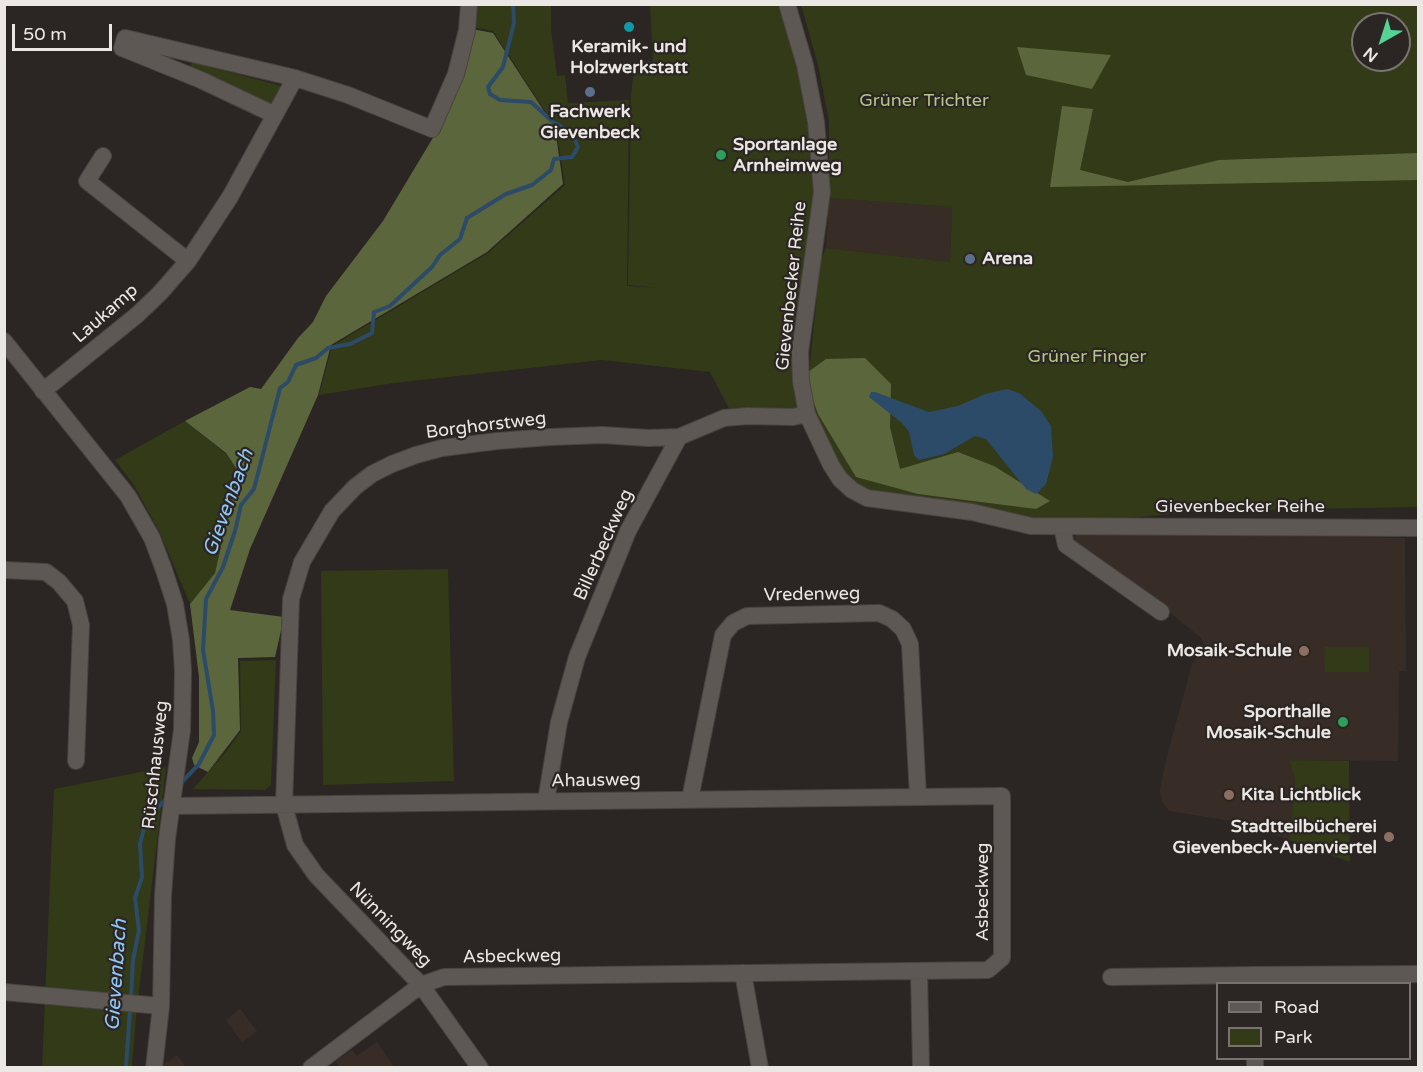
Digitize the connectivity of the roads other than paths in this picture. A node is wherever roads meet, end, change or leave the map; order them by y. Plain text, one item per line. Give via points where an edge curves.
1 (469, 4) edge
2 (787, 4) edge
3 (295, 78) junction
4 (275, 115) junction
5 (103, 156) dead end
6 (188, 261) junction
7 (4, 341) edge
8 (43, 391) junction
9 (807, 414) junction
10 (679, 437) junction
11 (1062, 527) junction
12 (1419, 528) edge
13 (4, 570) edge
14 (1161, 612) dead end
15 (76, 761) dead end
16 (918, 796) junction
17 (690, 800) junction
18 (546, 801) junction
19 (284, 805) junction
20 (172, 806) junction
21 (1002, 815) joint
22 (919, 971) junction
23 (743, 973) junction
24 (1419, 974) edge
25 (1110, 977) dead end
26 (1254, 980) edge
27 (421, 985) junction
28 (4, 992) edge
29 (161, 1006) junction
30 (154, 1068) edge
31 (310, 1068) edge
32 (480, 1068) edge
33 (760, 1068) edge
34 (921, 1068) edge

1 - 3 street via 456,74 432,129
2 - 9 street, Gievenbecker Reihe via 816,122 822,192 800,352
3 - 4 street, Laukamp
3 - 4 street via 125,38 123,48
4 - 6 street, Laukamp via 230,197
5 - 6 street via 87,181
6 - 8 street, Laukamp via 137,315
7 - 8 street, Rüschhausweg
8 - 20 street, Rüschhausweg via 128,495 152,538 164,570 176,613 183,671 182,730
9 - 10 street via 724,418
9 - 11 street, Gievenbecker Reihe via 840,479 867,498 972,512 1031,526
10 - 18 street, Billerbeckweg via 628,531 577,657 559,722
10 - 19 street, Borghorstweg via 551,436 442,448 392,464 355,487 332,511 318,534 302,562 291,598
11 - 12 street, Gievenbecker Reihe
11 - 14 street via 1066,545
13 - 15 street via 46,572 75,601 81,625
16 - 17 street, Ahausweg
16 - 17 street, Vredenweg via 910,644 903,629 879,613 747,616 733,623 723,635
16 - 21 street, Ahausweg via 1002,796
17 - 18 street, Ahausweg
18 - 19 street, Ahausweg
19 - 20 street, Ahausweg
19 - 27 street, Nünningweg via 295,845 316,875
20 - 29 street, Rüschhausweg via 163,896
21 - 22 street, Asbeckweg via 1002,958 988,970
22 - 23 street, Asbeckweg
22 - 34 street
23 - 27 street, Asbeckweg via 444,977
23 - 33 street
24 - 26 street
25 - 26 street
27 - 31 street, Asbeckweg
27 - 32 street, Nünningweg
28 - 29 street
29 - 30 street, Rüschhausweg

